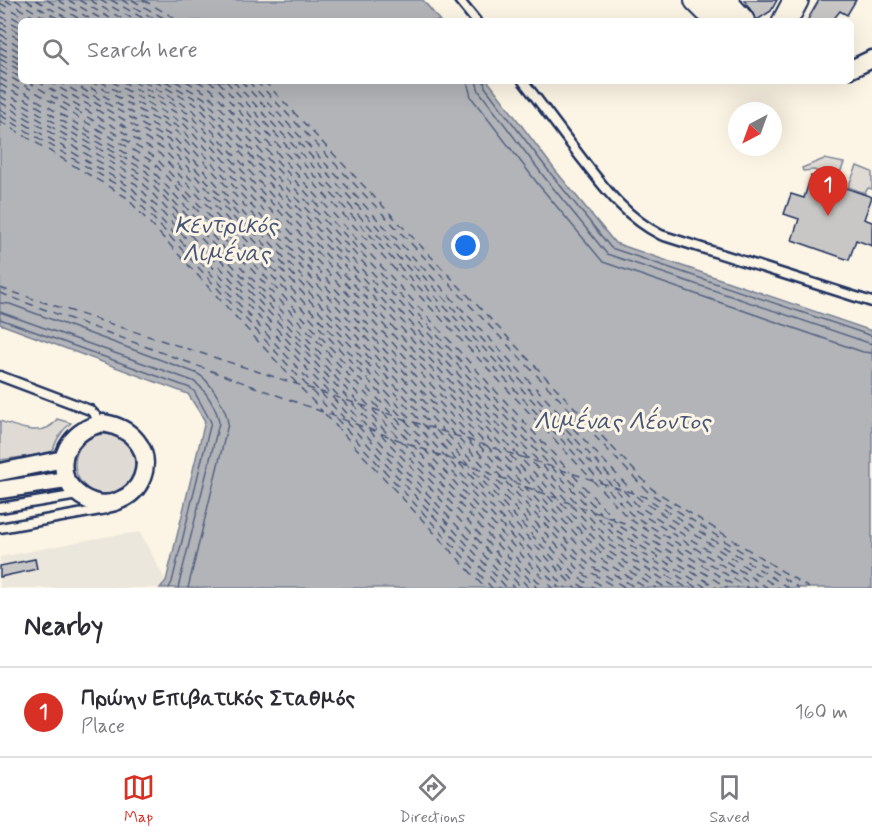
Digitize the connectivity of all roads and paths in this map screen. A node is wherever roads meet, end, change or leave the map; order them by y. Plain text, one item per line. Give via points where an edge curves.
1 (459, 0) edge
2 (697, 0) edge
3 (723, 0) edge
4 (796, 0) edge
5 (474, 18) edge
6 (714, 18) edge
7 (739, 18) edge
8 (787, 18) edge
9 (872, 59) edge
10 (854, 68) edge
11 (525, 84) edge
12 (872, 302) edge
13 (0, 376) edge
14 (103, 423) junction
15 (64, 459) junction
16 (0, 472) edge
17 (66, 480) junction
18 (0, 490) edge
19 (78, 495) junction
20 (128, 497) junction
21 (0, 508) edge
22 (0, 528) edge

1 - 5 lane
2 - 6 main road
3 - 7 main road
4 - 8 main road
9 - 10 street
11 - 12 lane via 606,190 647,228
13 - 14 lane via 90,410
14 - 15 street via 79,432
14 - 20 street via 127,431 142,450 143,477
15 - 16 street
15 - 17 street
17 - 18 street
17 - 19 street
19 - 20 street via 99,504
19 - 21 lane
20 - 22 lane via 108,509

